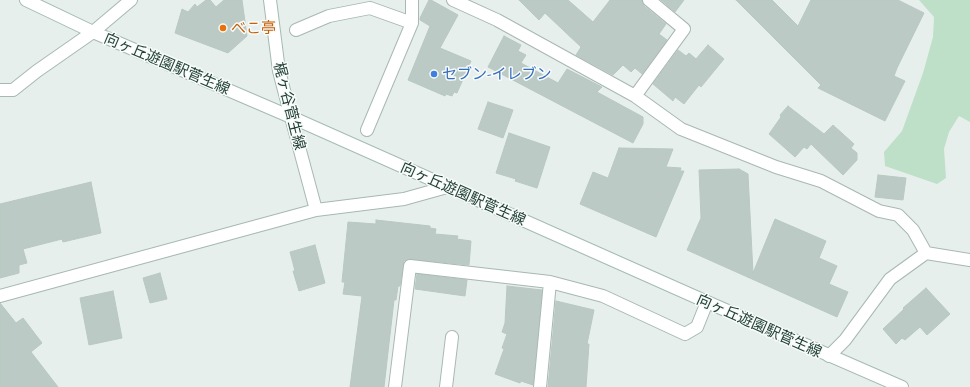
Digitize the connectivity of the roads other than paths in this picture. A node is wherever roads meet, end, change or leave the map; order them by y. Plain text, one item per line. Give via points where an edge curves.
1 (26, 0) edge
2 (131, 0) edge
3 (270, 0) edge
4 (412, 0) edge
5 (453, 0) edge
6 (650, 0) edge
7 (412, 23) junction
8 (296, 30) dead end
9 (93, 32) junction
10 (0, 90) edge
11 (635, 96) junction
12 (291, 117) junction
13 (367, 130) dead end
14 (447, 187) junction
15 (316, 210) junction
16 (926, 253) junction
17 (970, 260) edge
18 (550, 282) junction
19 (2, 296) edge
20 (707, 302) junction
21 (452, 338) dead end
22 (829, 356) junction
23 (885, 384) edge
24 (396, 386) edge
25 (446, 387) edge
26 (540, 387) edge
27 (902, 387) edge

1 - 9 street, 向ヶ丘遊園駅菅生線
2 - 9 street
3 - 12 street, 梶ヶ谷菅生線 via 279,71
4 - 7 street
5 - 11 street via 497,20
6 - 11 street via 684,29
7 - 8 street via 370,8 329,16
7 - 13 street
9 - 10 street via 13,90
9 - 12 street, 向ヶ丘遊園駅菅生線
11 - 16 street via 681,129 776,166 821,180 879,211 898,214 913,230
12 - 14 street, 向ヶ丘遊園駅菅生線
12 - 15 street, 梶ヶ谷菅生線
14 - 15 street via 404,199
14 - 20 street, 向ヶ丘遊園駅菅生線
15 - 19 street
16 - 17 street
16 - 22 street via 890,279 845,340
18 - 20 street via 603,296 685,334 697,327
18 - 24 street via 410,266
18 - 26 street
20 - 22 street, 向ヶ丘遊園駅菅生線
21 - 25 street
22 - 23 street, 向ヶ丘遊園駅菅生線
23 - 27 street, 向ヶ丘遊園駅菅生線

